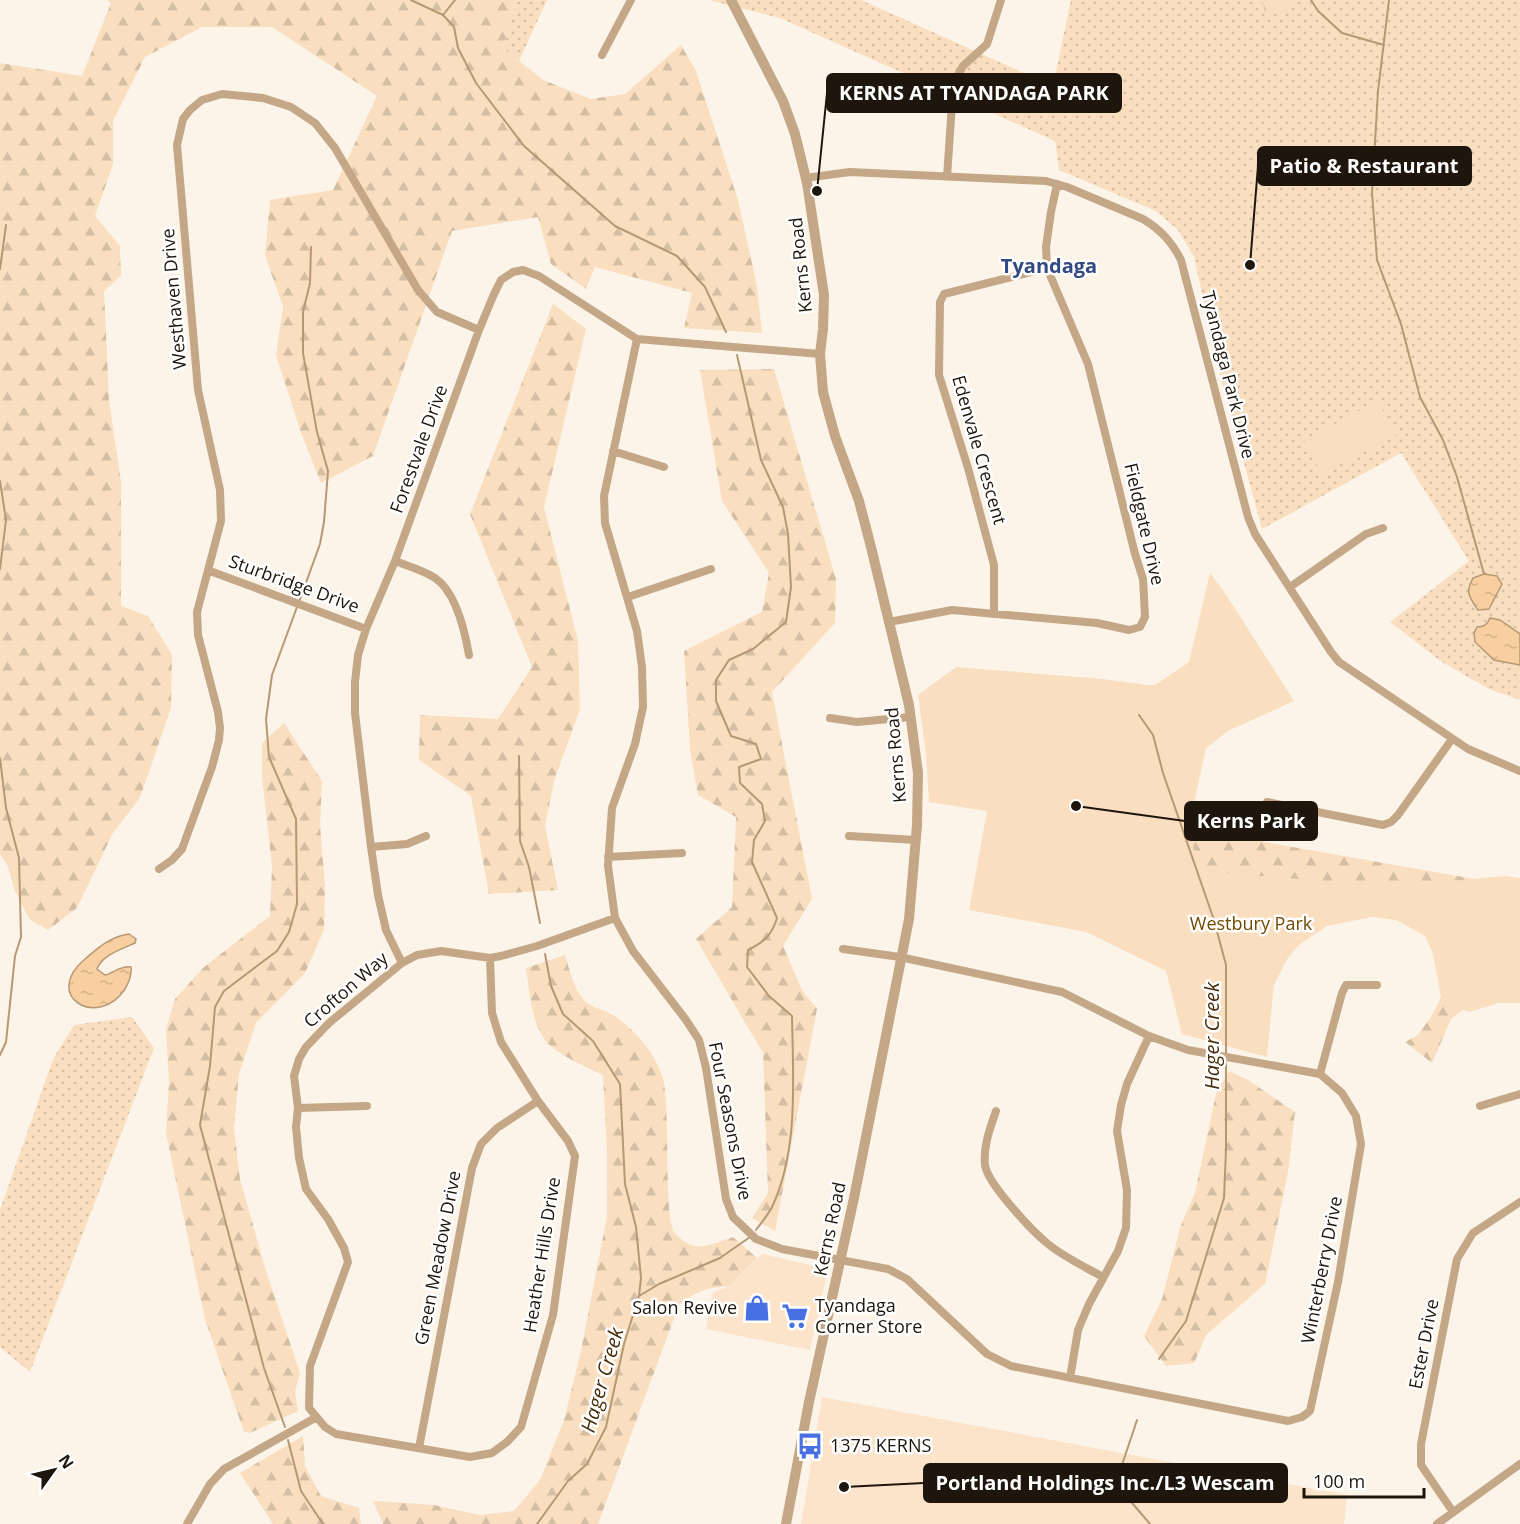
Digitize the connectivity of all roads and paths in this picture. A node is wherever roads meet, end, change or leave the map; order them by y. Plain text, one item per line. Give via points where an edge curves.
1 (631, 0) edge
2 (731, 0) edge
3 (1001, 0) edge
4 (602, 55) dead end
5 (948, 177) junction
6 (805, 178) junction
7 (1057, 184) junction
8 (1047, 268) junction
9 (479, 330) junction
10 (637, 339) junction
11 (820, 354) junction
12 (613, 451) junction
13 (664, 467) dead end
14 (1383, 528) dead end
15 (395, 561) junction
16 (711, 569) dead end
17 (210, 571) junction
18 (1290, 587) junction
19 (628, 597) junction
20 (994, 614) junction
21 (889, 622) junction
22 (366, 629) junction
23 (469, 655) dead end
24 (910, 717) junction
25 (830, 718) dead end
26 (1452, 739) junction
27 (1520, 771) edge
28 (1267, 802) dead end
29 (426, 836) dead end
30 (849, 836) dead end
31 (916, 840) junction
32 (370, 847) junction
33 (682, 853) dead end
34 (608, 857) junction
35 (159, 869) dead end
36 (615, 918) junction
37 (843, 949) dead end
38 (900, 957) junction
39 (490, 958) junction
40 (402, 963) junction
41 (1377, 985) dead end
42 (1149, 1036) junction
43 (1320, 1074) junction
44 (1520, 1094) edge
45 (538, 1101) junction
46 (367, 1106) dead end
47 (1480, 1106) dead end
48 (298, 1108) junction
49 (996, 1111) dead end
50 (1520, 1202) edge
51 (841, 1259) junction
52 (1103, 1277) junction
53 (1070, 1378) junction
54 (315, 1418) junction
55 (419, 1448) junction
56 (1520, 1464) edge
57 (1453, 1512) junction
58 (187, 1524) edge
59 (786, 1524) edge
60 (1437, 1524) edge

1 - 4 street
2 - 6 street, Kerns Road via 783,101
3 - 5 street via 987,44 963,66 955,80
5 - 6 street, Tyandaga Park Drive via 850,172
5 - 7 street, Tyandaga Park Drive via 1031,179
6 - 11 street, Kerns Road via 824,295
7 - 8 street, Fieldgate Drive via 1046,247
7 - 18 street, Tyandaga Park Drive via 1143,219 1173,245 1193,302 1248,517
8 - 20 street, Edenvale Crescent via 954,290 944,294 940,302 939,375 994,565
8 - 20 street, Fieldgate Drive via 1088,364 1143,579 1145,617 1140,627 1129,630 1096,623
9 - 10 street, Forestvale Drive via 501,280 523,270 539,276
9 - 15 street, Forestvale Drive
9 - 17 street, Westhaven Drive via 437,312 418,290 335,148 315,123 291,107 263,98 222,94 202,100 190,110 179,128 177,145 198,390 220,490 221,521
10 - 11 street, Forestvale Drive
10 - 12 street, Four Seasons Drive
11 - 21 street, Kerns Road via 828,415 859,501
12 - 13 street
12 - 19 street, Four Seasons Drive via 604,496 605,523
14 - 18 street via 1366,534
15 - 22 street, Forestvale Drive
15 - 23 street via 436,578 450,595
16 - 19 street
17 - 22 street, Sturbridge Drive
17 - 35 street, Westhaven Drive via 198,612 198,635 218,712 219,740 182,849
18 - 26 street, Tyandaga Park Drive via 1339,662
19 - 34 street, Four Seasons Drive via 642,667 643,707 635,744 612,808
20 - 21 street, Fieldgate Drive via 952,610
21 - 24 street, Kerns Road
22 - 32 street, Forestvale Drive via 358,655 355,713
24 - 25 street via 857,722
24 - 31 street, Kerns Road via 918,773
26 - 27 street, Tyandaga Park Drive
26 - 28 street via 1398,816 1383,825
29 - 32 street via 407,844
30 - 31 street
31 - 38 street, Kerns Road via 909,920
32 - 40 street, Forestvale Drive via 386,930
33 - 34 street
34 - 36 street, Four Seasons Drive
36 - 39 street, Crofton Way
36 - 51 street, Four Seasons Drive via 633,951 699,1040 726,1199 733,1217 756,1239 782,1249
37 - 38 street
38 - 42 street via 1062,992
38 - 51 street, Kerns Road
39 - 40 street, Crofton Way via 441,951 417,954
39 - 45 street, Heather Hills Drive via 492,1013 501,1042
40 - 48 street, Crofton Way via 306,1047 294,1076
41 - 43 street via 1346,985
42 - 43 street via 1188,1050
42 - 52 street via 1121,1104 1117,1131 1127,1190 1126,1228
43 - 53 street, Winterberry Drive via 1342,1093 1356,1116 1361,1144 1338,1282 1310,1412 1288,1421
44 - 47 street
45 - 55 street, Green Meadow Drive via 497,1128 481,1144 472,1168
45 - 55 street, Heather Hills Drive via 575,1156 553,1315 521,1427 492,1453 470,1457
46 - 48 street
48 - 54 street, Crofton Way via 298,1158 306,1189 328,1219 348,1262 310,1366 309,1408
49 - 52 street via 985,1148 990,1180 1048,1244
50 - 57 street, Ester Drive via 1473,1233 1457,1259 1421,1444 1421,1465
51 - 53 street, Winterberry Drive via 888,1269 907,1279 987,1354 1011,1366
51 - 59 street, Kerns Road
52 - 53 street via 1078,1329
54 - 55 street, Heather Hills Drive via 336,1434
54 - 58 street via 224,1469 210,1484
56 - 57 street
57 - 60 street

